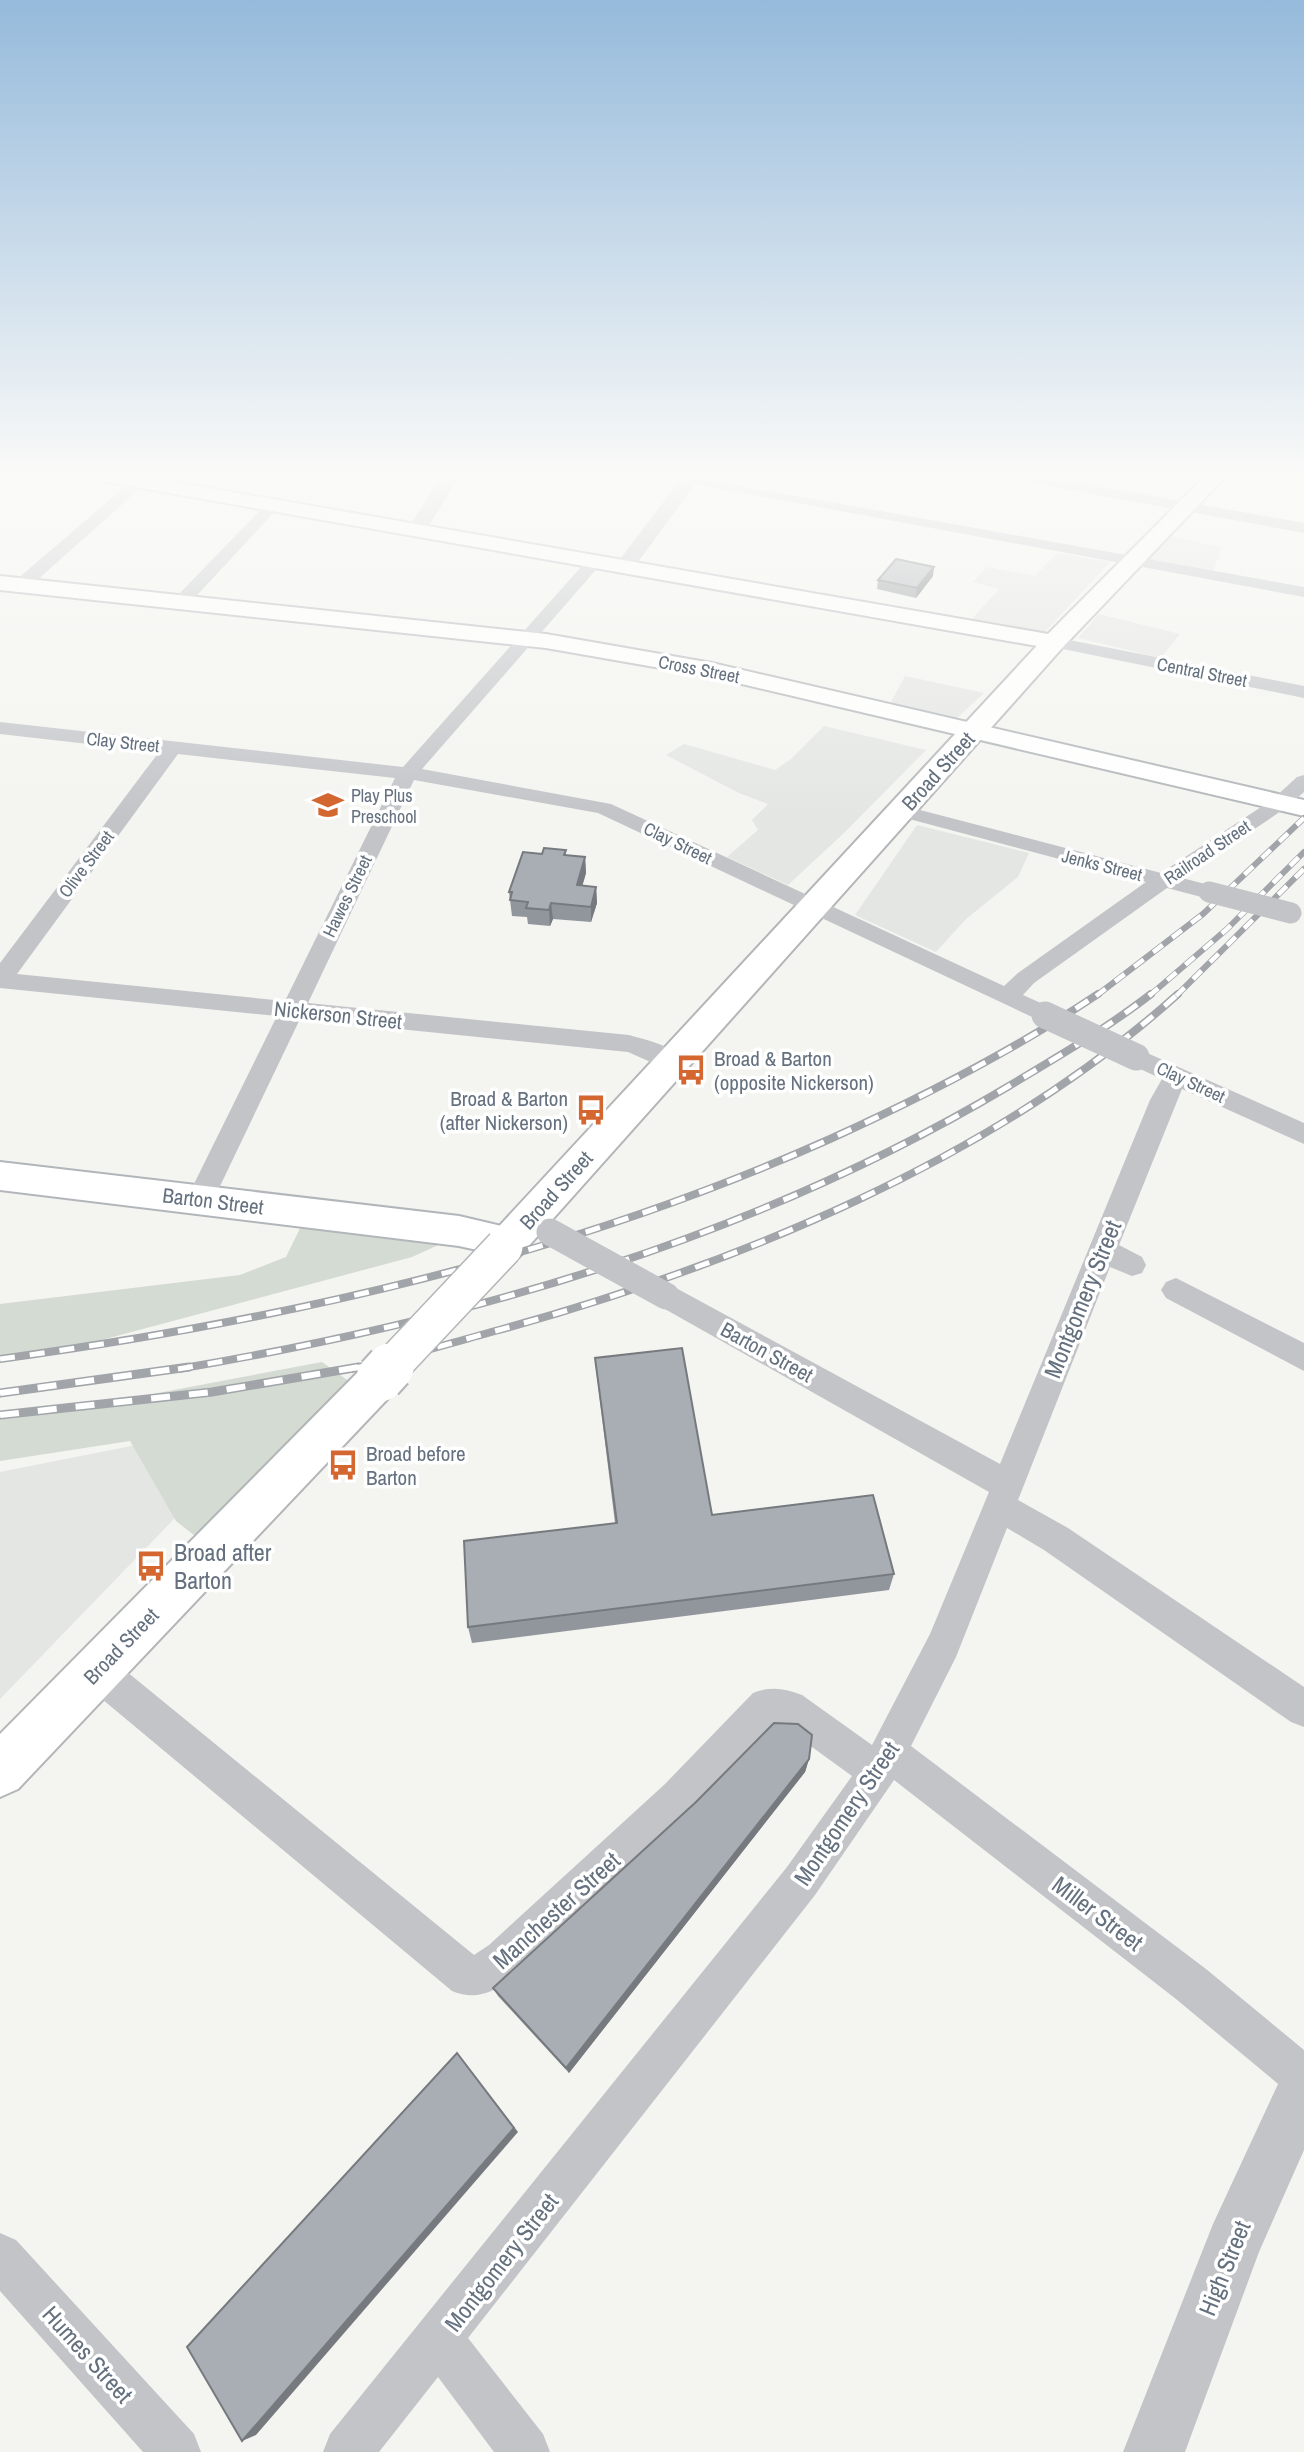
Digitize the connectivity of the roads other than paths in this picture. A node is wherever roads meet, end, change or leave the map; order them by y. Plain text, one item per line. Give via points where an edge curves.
1 (71, 590) edge
2 (192, 590) edge
3 (571, 590) edge
4 (763, 590) edge
5 (1104, 590) edge
6 (181, 602) junction
7 (530, 639) junction
8 (1054, 642) junction
9 (1304, 692) edge
10 (0, 728) edge
11 (973, 732) junction
12 (173, 747) junction
13 (408, 773) junction
14 (1298, 800) edge
15 (901, 811) junction
16 (1164, 880) junction
17 (813, 908) junction
18 (1298, 915) edge
19 (0, 980) edge
20 (1007, 997) junction
21 (292, 1010) junction
22 (673, 1062) junction
23 (1177, 1076) junction
24 (1304, 1134) edge
25 (0, 1176) edge
26 (200, 1200) junction
27 (523, 1235) junction
28 (1176, 1290) dead end
29 (1304, 1358) edge
30 (1002, 1496) junction
31 (97, 1671) junction
32 (1304, 1709) edge
33 (883, 1763) junction
34 (0, 1771) edge
35 (1304, 2078) edge
36 (1297, 2127) edge
37 (0, 2256) edge
38 (440, 2340) junction
39 (176, 2452) edge
40 (348, 2452) edge
41 (525, 2452) edge
42 (1154, 2452) edge

1 - 6 main road, Cross Street
2 - 6 street
3 - 7 street, Hawes Street
4 - 8 main road, Central Street
5 - 8 main road, Broad Street
6 - 7 main road, Cross Street
7 - 11 main road, Cross Street via 712,670
7 - 13 street, Hawes Street
8 - 9 street, Central Street
8 - 11 main road, Broad Street
10 - 12 street, Clay Street
11 - 14 main road, Cross Street
11 - 15 main road, Broad Street
12 - 13 street, Clay Street
12 - 19 street, Olive Street
13 - 17 street, Clay Street via 604,808
13 - 21 street, Hawes Street
14 - 16 street, Railroad Street
15 - 16 street, Jenks Street
15 - 17 main road, Broad Street
16 - 18 street, Jenks Street, bridge
16 - 20 street, Railroad Street via 1026,978
17 - 20 street, Clay Street
17 - 22 main road, Broad Street
19 - 21 street, Nickerson Street
20 - 23 street, Clay Street, bridge
21 - 22 street, Nickerson Street via 628,1045
21 - 26 street, Hawes Street
22 - 27 main road, Broad Street
23 - 24 street, Clay Street
23 - 30 street, Montgomery Street via 1163,1100 1117,1257
25 - 26 main road, Barton Street
26 - 27 main road, Barton Street
27 - 30 street, Barton Street, bridge via 666,1296
27 - 31 main road, Broad Street, bridge
28 - 29 street
30 - 32 street, Barton Street via 1056,1539
30 - 33 street, Montgomery Street via 937,1657
31 - 33 street, Manchester Street via 467,1976 482,1975 505,1960 679,1798 766,1706 789,1708
31 - 34 main road, Broad Street
33 - 35 street, Miller Street via 1180,1976
33 - 38 street, Montgomery Street via 801,1881
36 - 42 street, High Street via 1210,2301
37 - 39 street, Humes Street
38 - 40 street, Montgomery Street
38 - 41 street

